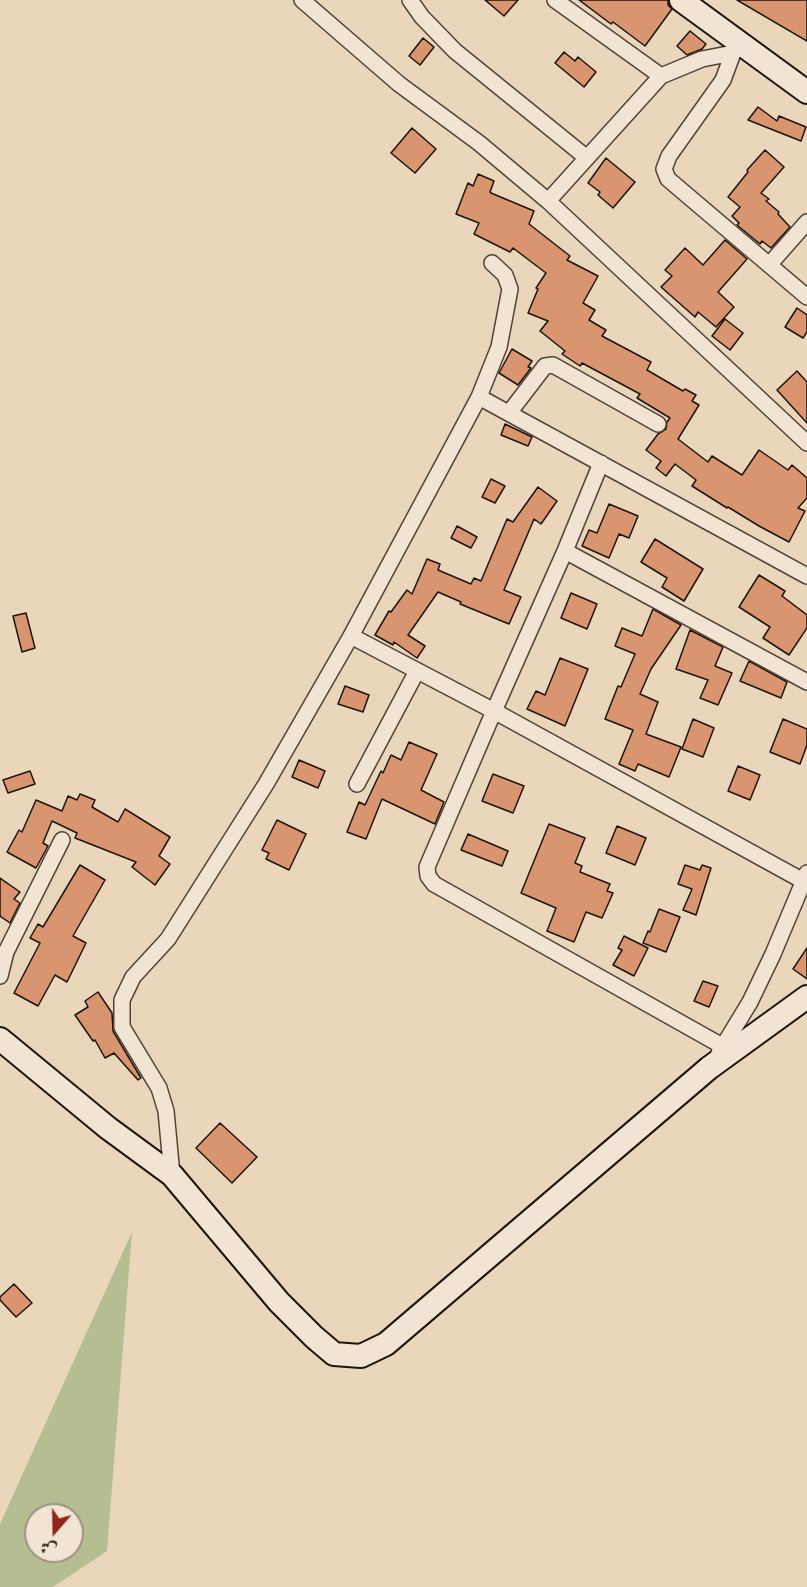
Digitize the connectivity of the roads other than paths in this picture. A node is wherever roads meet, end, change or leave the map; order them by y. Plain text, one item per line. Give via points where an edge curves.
1 (302, 0) edge
2 (410, 0) edge
3 (555, 0) edge
4 (681, 0) edge
5 (737, 49) junction
6 (661, 76) junction
7 (807, 92) edge
8 (587, 158) junction
9 (548, 201) junction
10 (807, 222) edge
11 (492, 263) dead end
12 (769, 265) junction
13 (807, 297) edge
14 (479, 397) junction
15 (509, 413) junction
16 (658, 424) dead end
17 (807, 443) edge
18 (601, 463) junction
19 (565, 551) junction
20 (807, 576) edge
21 (351, 636) junction
22 (417, 671) junction
23 (807, 682) edge
24 (494, 711) junction
25 (357, 784) dead end
26 (62, 840) dead end
27 (806, 879) edge
28 (3, 949) edge
29 (0, 976) edge
30 (807, 997) edge
31 (0, 1039) edge
32 (724, 1047) junction
33 (708, 1068) junction
34 (172, 1175) junction

1 - 9 street via 399,84 479,143
2 - 8 street via 455,51
3 - 6 street
4 - 5 street
5 - 6 street
5 - 7 street
5 - 12 street via 723,80 669,156 664,169 668,179
6 - 8 street
8 - 9 street
9 - 17 street
10 - 12 street
11 - 14 street via 505,275 510,289 500,347
12 - 13 street
14 - 15 street
14 - 21 street
15 - 16 street via 545,366 553,365
15 - 18 street
18 - 19 street
18 - 20 street
19 - 23 street
19 - 24 street
21 - 22 street
21 - 34 street via 266,784 168,939 133,977 122,1000 122,1027 159,1088 166,1111
22 - 24 street
22 - 25 street
24 - 27 street
24 - 32 street via 427,867 428,876 434,884
26 - 28 street
27 - 32 street via 774,954
28 - 29 street
30 - 33 street
31 - 34 street
32 - 33 street
33 - 34 street via 386,1344 361,1356 334,1354 314,1337 279,1302

